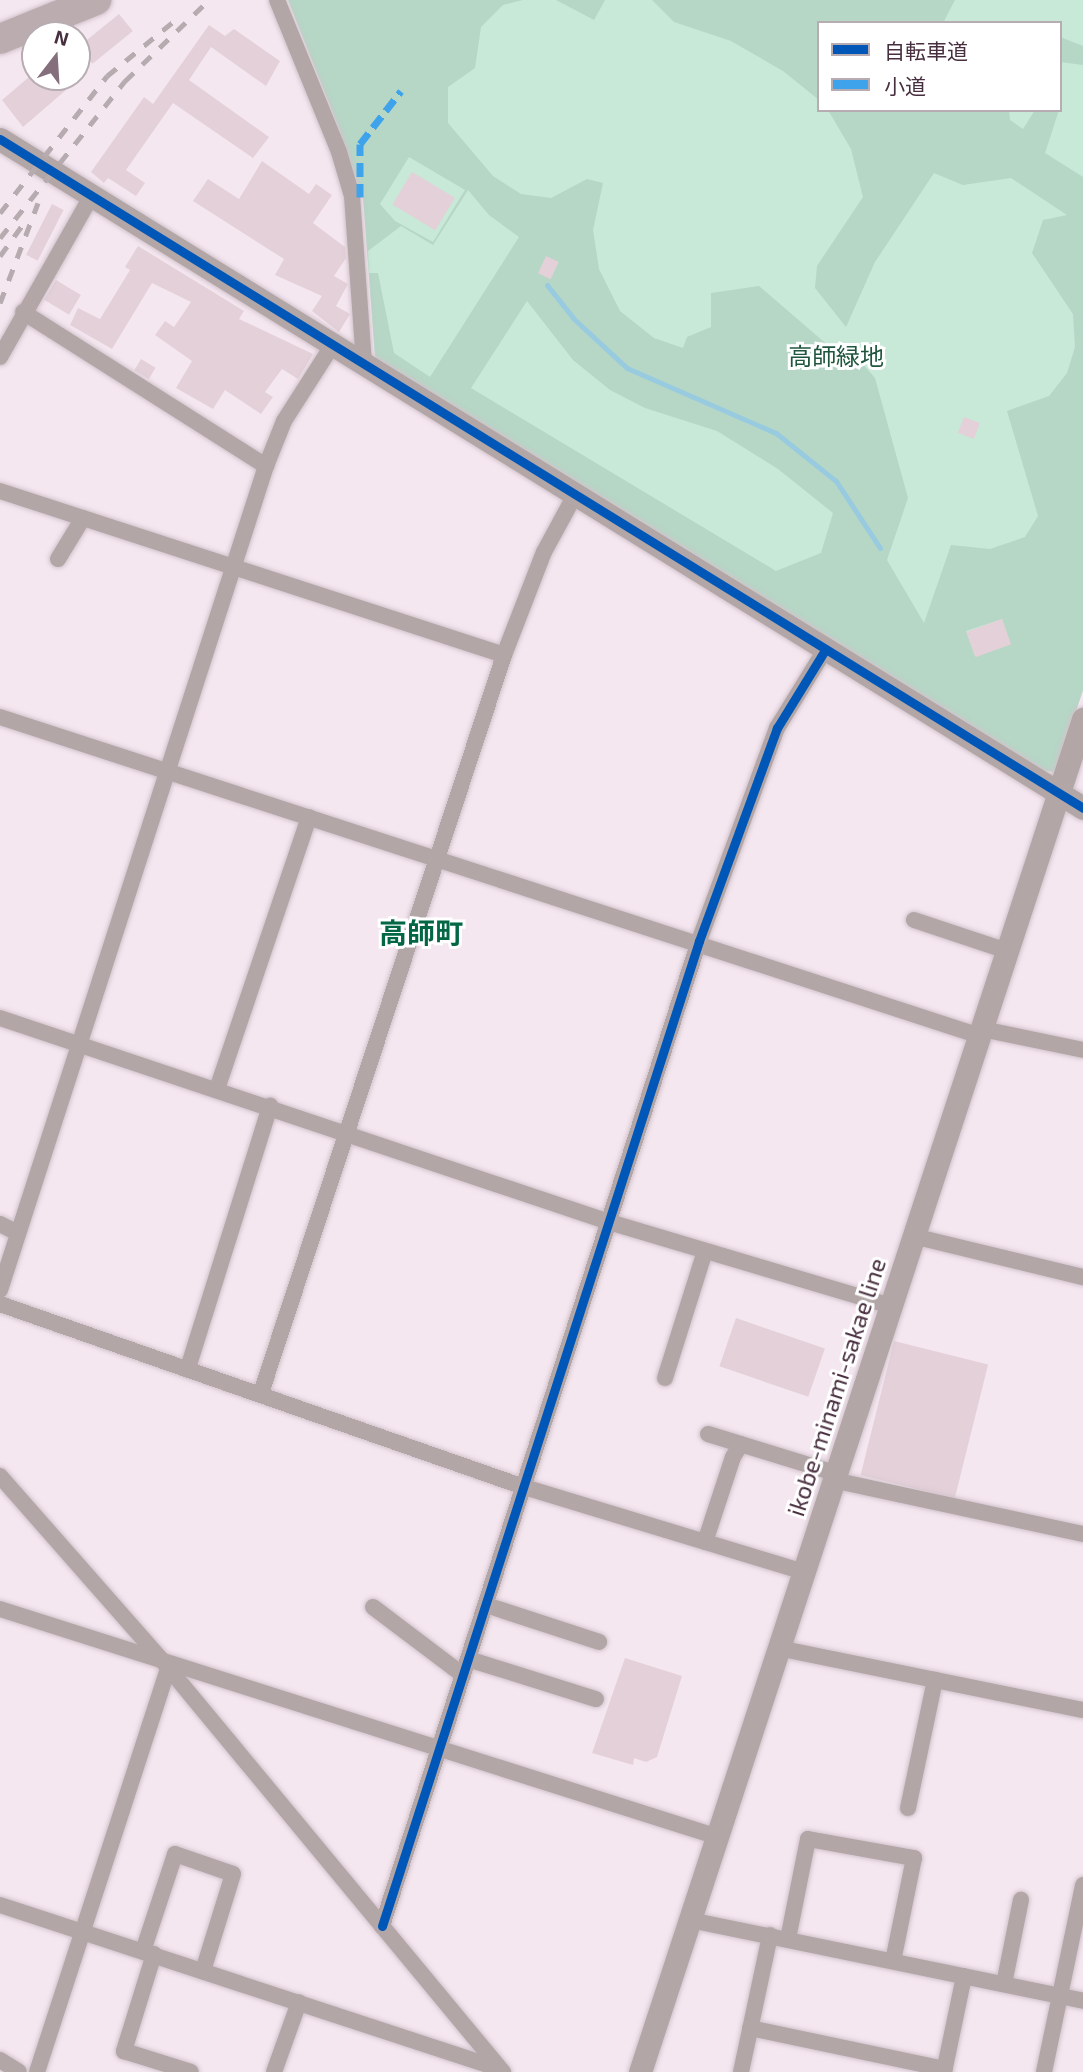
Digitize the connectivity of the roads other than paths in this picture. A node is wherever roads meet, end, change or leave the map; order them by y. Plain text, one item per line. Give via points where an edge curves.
1 (96, 0) edge
2 (277, 0) edge
3 (0, 39) edge
4 (0, 139) edge
5 (91, 197) junction
6 (23, 312) junction
7 (332, 346) junction
8 (0, 357) edge
9 (364, 364) junction
10 (266, 466) junction
11 (0, 491) edge
12 (575, 495) junction
13 (83, 518) junction
14 (58, 559) dead end
15 (235, 568) junction
16 (825, 650) junction
17 (504, 655) junction
18 (0, 717) edge
19 (1083, 719) edge
20 (169, 772) junction
21 (1057, 796) junction
22 (1083, 808) edge
23 (309, 817) junction
24 (436, 859) junction
25 (914, 920) dead end
26 (699, 941) junction
27 (1007, 951) junction
28 (0, 1018) edge
29 (981, 1033) junction
30 (78, 1044) junction
31 (1083, 1050) edge
32 (217, 1089) junction
33 (270, 1106) junction
34 (345, 1130) junction
35 (609, 1222) junction
36 (0, 1224) edge
37 (18, 1233) junction
38 (913, 1236) junction
39 (705, 1251) junction
40 (1083, 1277) edge
41 (0, 1290) edge
42 (0, 1304) edge
43 (890, 1306) junction
44 (188, 1368) junction
45 (665, 1378) dead end
46 (261, 1393) junction
47 (708, 1434) dead end
48 (741, 1444) junction
49 (0, 1476) edge
50 (834, 1477) junction
51 (524, 1487) junction
52 (1083, 1534) edge
53 (705, 1542) junction
54 (803, 1573) junction
55 (486, 1605) junction
56 (373, 1607) dead end
57 (0, 1609) edge
58 (599, 1642) dead end
59 (778, 1648) junction
60 (164, 1663) junction
61 (466, 1667) junction
62 (935, 1680) junction
63 (596, 1699) dead end
64 (1083, 1710) edge
65 (438, 1751) junction
66 (908, 1808) dead end
67 (718, 1837) junction
68 (1083, 1885) edge
69 (1021, 1900) dead end
70 (0, 1905) edge
71 (690, 1920) junction
72 (382, 1926) junction
73 (85, 1931) junction
74 (770, 1935) junction
75 (788, 1939) junction
76 (149, 1953) junction
77 (893, 1961) junction
78 (203, 1971) junction
79 (964, 1976) junction
80 (1004, 1984) junction
81 (1060, 1996) junction
82 (1083, 2001) edge
83 (299, 2003) junction
84 (750, 2028) junction
85 (0, 2060) edge
86 (945, 2070) edge
87 (502, 2071) edge
88 (19, 2072) edge
89 (37, 2072) edge
90 (191, 2072) edge
91 (274, 2072) edge
92 (640, 2072) edge
93 (741, 2072) edge
94 (1044, 2072) edge

1 - 3 highway
2 - 9 street via 339,152 352,196
4 - 5 main road
5 - 6 street
5 - 7 main road
6 - 8 street
6 - 10 street
7 - 9 main road
7 - 10 street via 284,421
9 - 12 main road
10 - 15 street
11 - 13 street
12 - 16 main road
12 - 17 street via 532,577
13 - 14 street
13 - 15 street
15 - 17 street
15 - 20 street
16 - 21 main road
16 - 26 street via 777,728
17 - 24 street
18 - 20 street
19 - 21 main road, ikobe-minami-sakae line
20 - 23 street
20 - 30 street
21 - 22 main road
21 - 27 main road, ikobe-minami-sakae line
23 - 24 street
23 - 32 street
24 - 26 street
24 - 34 street
25 - 27 street
26 - 29 street
26 - 35 street
27 - 29 main road, ikobe-minami-sakae line
28 - 30 street
29 - 31 street
29 - 38 main road, ikobe-minami-sakae line
30 - 32 street
30 - 37 street
32 - 33 street
33 - 34 street
33 - 44 street
34 - 35 street
34 - 46 street
35 - 39 street
35 - 51 street
36 - 37 street
37 - 41 street
38 - 40 street
38 - 43 main road, ikobe-minami-sakae line
39 - 43 street
39 - 45 street
42 - 44 street
43 - 50 main road, ikobe-minami-sakae line
44 - 46 street
46 - 51 street
47 - 48 street
48 - 50 street
48 - 53 street
49 - 60 street
50 - 52 street
50 - 54 main road, ikobe-minami-sakae line
51 - 53 street
51 - 55 street
53 - 54 street
54 - 59 main road, ikobe-minami-sakae line
55 - 58 street
55 - 61 street
56 - 61 street
57 - 60 street
59 - 62 street
59 - 67 main road, ikobe-minami-sakae line
60 - 65 street
60 - 72 street
60 - 73 street
61 - 63 street
61 - 65 street
62 - 64 street
62 - 66 street
65 - 67 street
65 - 72 street
67 - 71 main road, ikobe-minami-sakae line
68 - 81 street
69 - 80 street
70 - 73 street
71 - 74 street
71 - 92 main road, ikobe-minami-sakae line
72 - 87 street
73 - 76 street
73 - 89 street
74 - 75 street
74 - 84 street
75 - 77 street
75 - 77 street via 808,1839 914,1858
76 - 78 street
76 - 78 street via 175,1854 233,1874
76 - 90 street via 124,2051
77 - 79 street
78 - 83 street
79 - 80 street
79 - 86 street
80 - 81 street
81 - 82 street
81 - 94 street
83 - 87 street
83 - 91 street
84 - 86 street
84 - 93 street
85 - 88 street

